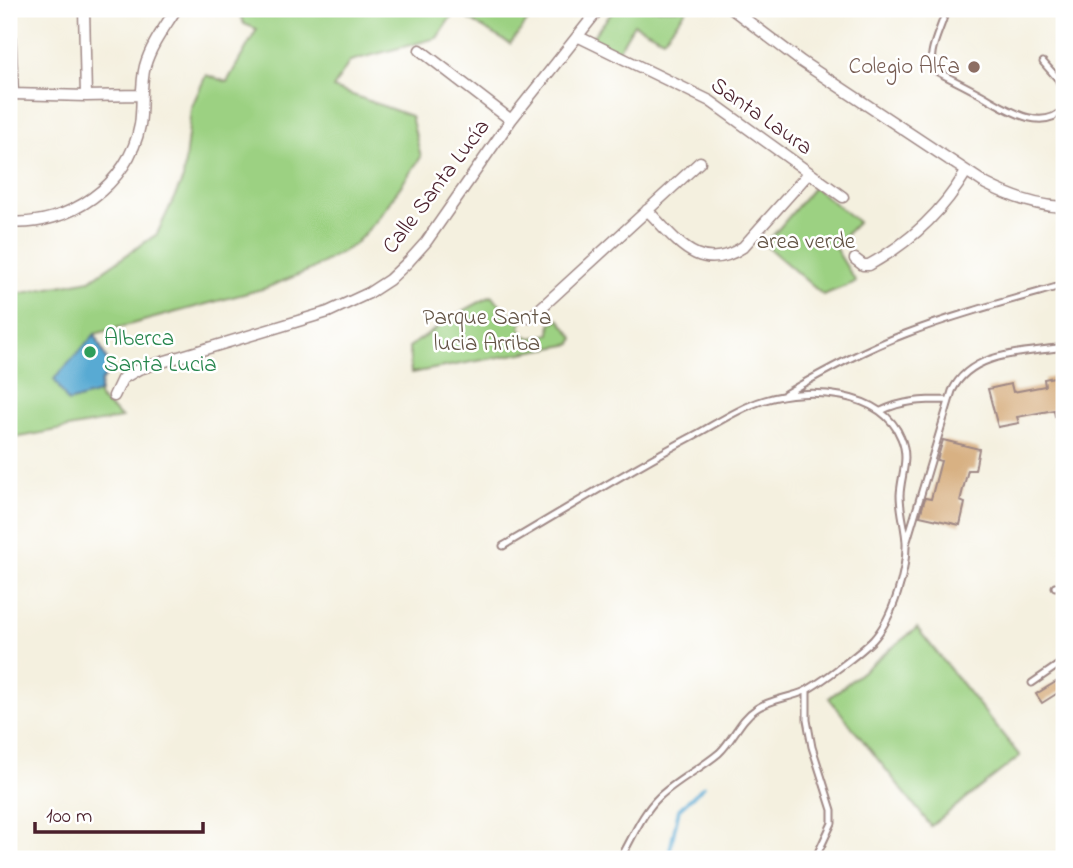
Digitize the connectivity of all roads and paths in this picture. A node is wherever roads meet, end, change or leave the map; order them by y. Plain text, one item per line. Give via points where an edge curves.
1 (9, 9) edge
2 (84, 9) edge
3 (176, 9) edge
4 (599, 9) edge
5 (732, 9) edge
6 (946, 9) edge
7 (579, 37) junction
8 (420, 50) dead end
9 (1043, 62) dead end
10 (1064, 92) edge
11 (140, 95) junction
12 (86, 96) junction
13 (1064, 110) edge
14 (511, 120) junction
15 (700, 162) dead end
16 (966, 172) junction
17 (809, 173) junction
18 (844, 197) dead end
19 (1064, 207) edge
20 (648, 211) junction
21 (9, 222) edge
22 (855, 259) dead end
23 (1064, 285) edge
24 (530, 318) dead end
25 (1064, 347) edge
26 (782, 395) junction
27 (114, 396) dead end
28 (949, 400) junction
29 (881, 411) junction
30 (906, 543) junction
31 (503, 546) dead end
32 (1064, 584) edge
33 (1055, 587) dead end
34 (1064, 661) edge
35 (1032, 683) dead end
36 (807, 690) junction
37 (620, 859) edge
38 (814, 859) edge

1 - 12 street via 13,94
2 - 12 street
3 - 11 street via 149,55
4 - 7 street, Calle Santa Lucía
5 - 16 street
6 - 13 lane via 932,53 936,71 1018,115 1046,120
7 - 14 street, Calle Santa Lucía
7 - 17 street, Santa Laura via 710,101
8 - 14 street
9 - 10 lane
11 - 12 street
11 - 21 street via 140,123 133,149 101,192 52,218
14 - 27 street, Calle Santa Lucía via 426,242 389,280 328,312 139,369 122,379
15 - 20 street
16 - 19 street via 1007,195
16 - 22 street via 917,231 869,265
17 - 18 street, Santa Laura
17 - 20 street via 743,247 721,258 688,251
20 - 24 street
23 - 26 lane via 904,334
25 - 28 lane via 978,363 957,380
26 - 29 lane via 830,395
26 - 31 lane via 743,410 653,458
28 - 29 lane via 912,400
28 - 30 lane
29 - 30 lane via 901,438 906,457 900,495
30 - 36 lane via 905,569 884,623 872,640
32 - 33 lane
34 - 35 lane
36 - 37 lane via 750,713 718,754 649,809
36 - 38 lane via 812,747 832,810 832,823

